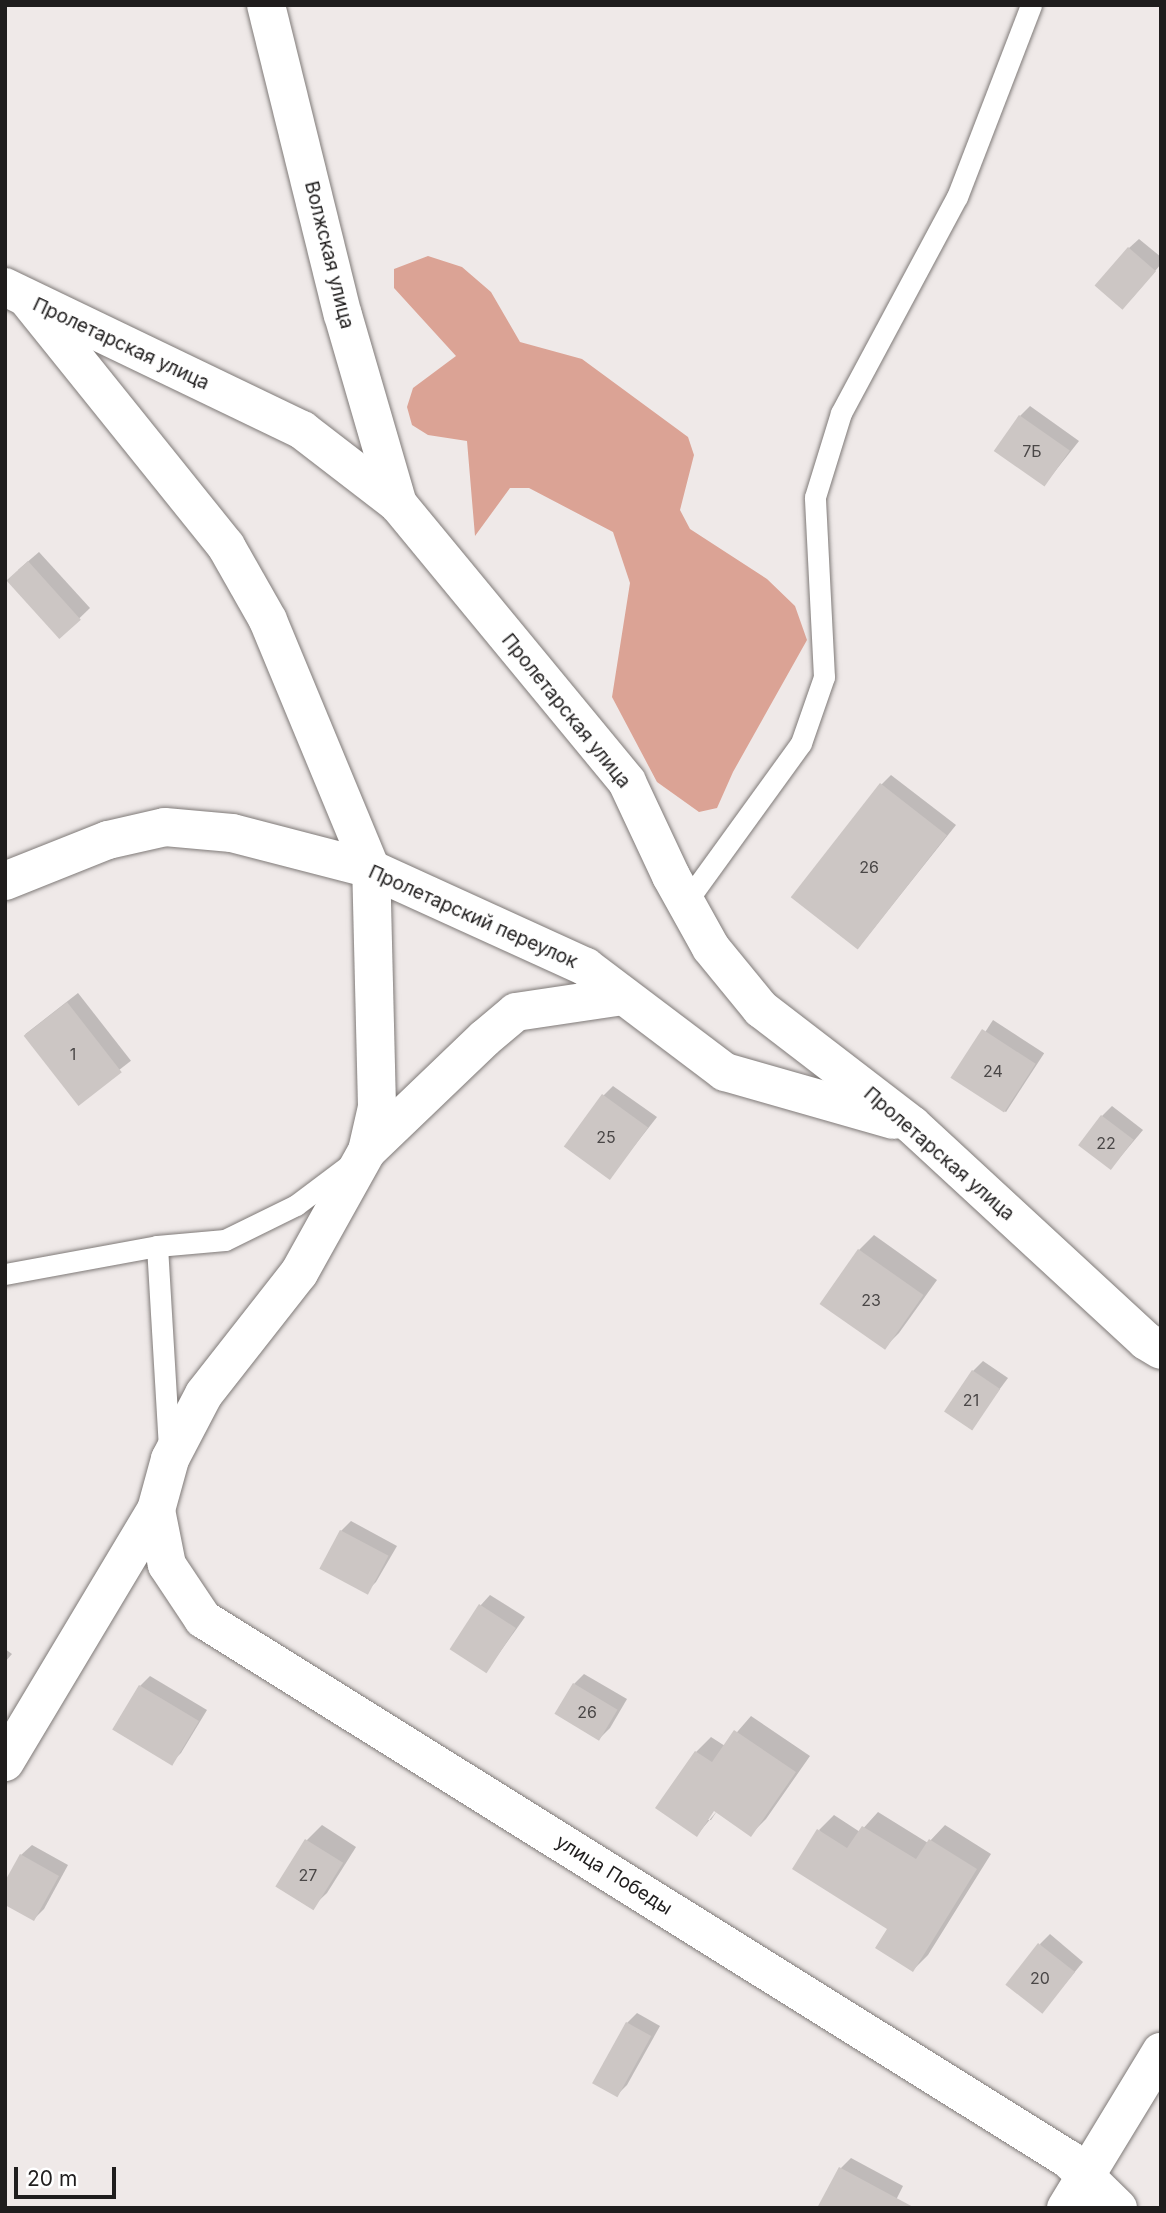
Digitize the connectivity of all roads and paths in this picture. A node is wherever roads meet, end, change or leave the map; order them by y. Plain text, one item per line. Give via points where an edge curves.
1 (266, 5) edge
2 (1031, 5) edge
3 (17, 294) edge
4 (398, 504) junction
5 (371, 869) junction
6 (5, 881) edge
7 (686, 902) junction
8 (623, 996) junction
9 (912, 1125) junction
10 (367, 1151) junction
11 (157, 1246) junction
12 (5, 1274) edge
13 (1156, 1351) edge
14 (170, 1460) junction
15 (156, 1510) junction
16 (5, 1762) edge
17 (1161, 2052) edge
18 (1076, 2192) edge
19 (1118, 2208) edge

1 - 4 street, Волжская улица via 343,315
2 - 7 lane via 957,197 841,413 815,497 824,677 801,743
3 - 4 street, Пролетарская улица via 302,430
3 - 5 street via 226,546 268,620
4 - 7 street, Пролетарская улица via 626,782
5 - 6 street, Пролетарский переулок via 232,833 165,827 108,840
5 - 8 street, Пролетарский переулок via 586,967
5 - 10 street via 377,1107
7 - 9 street, Пролетарская улица via 711,948 761,1009
8 - 9 street, Пролетарский переулок via 725,1072
8 - 10 street via 516,1012
9 - 13 street, Пролетарская улица
10 - 11 lane via 296,1205 225,1240
10 - 14 street via 299,1273 204,1395
11 - 12 lane
11 - 14 lane
14 - 15 street
15 - 16 street
15 - 18 street, улица Победы via 167,1565 203,1619 1068,2159
17 - 18 street
18 - 19 street, улица Победы

